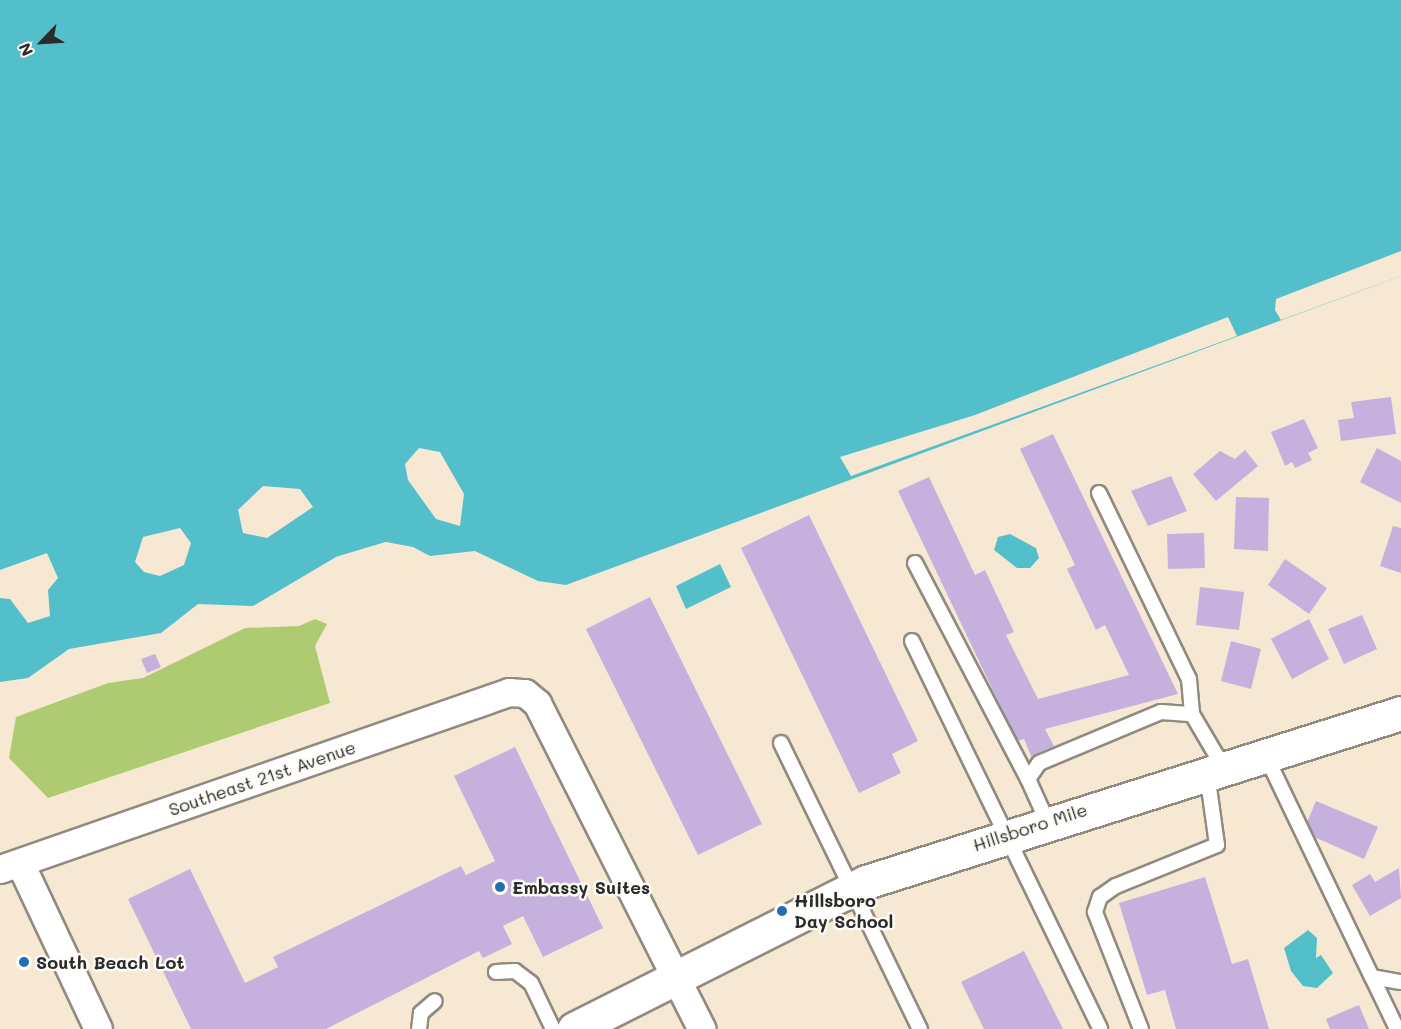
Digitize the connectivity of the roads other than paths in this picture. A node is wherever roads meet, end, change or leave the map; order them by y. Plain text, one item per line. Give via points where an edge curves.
1 (1099, 493) dead end
2 (915, 563) dead end
3 (912, 641) dead end
4 (1401, 713) edge
5 (1192, 714) junction
6 (781, 743) dead end
7 (1264, 752) junction
8 (1215, 768) junction
9 (1028, 779) junction
10 (1047, 821) junction
11 (1004, 835) junction
12 (10, 866) edge
13 (851, 890) junction
14 (495, 972) dead end
15 (1372, 977) junction
16 (675, 979) junction
17 (1401, 982) edge
18 (435, 1001) dead end
19 (98, 1029) edge
20 (419, 1029) edge
21 (554, 1029) edge
22 (574, 1029) edge
23 (702, 1029) edge
24 (920, 1029) edge
25 (1100, 1029) edge
26 (1141, 1029) edge
27 (1397, 1029) edge

1 - 5 lane via 1189,679
2 - 9 lane
3 - 11 lane
4 - 7 main road, Hillsboro Mile
5 - 8 lane
5 - 9 lane via 1161,712 1039,763
6 - 13 lane
7 - 8 main road, Hillsboro Mile
7 - 15 lane
8 - 10 main road, Hillsboro Mile
8 - 26 lane via 1217,845 1116,886 1100,897 1095,912
9 - 10 lane
10 - 11 main road, Hillsboro Mile
11 - 13 main road, Hillsboro Mile
11 - 25 lane
12 - 16 street, Southeast 21st Avenue via 509,692 525,693 537,703
12 - 19 street
13 - 16 main road, Hillsboro Mile
13 - 24 lane
14 - 21 lane via 515,971 531,983
15 - 17 lane
15 - 27 lane
16 - 22 main road, Hillsboro Mile
16 - 23 street
18 - 20 lane via 422,1013

